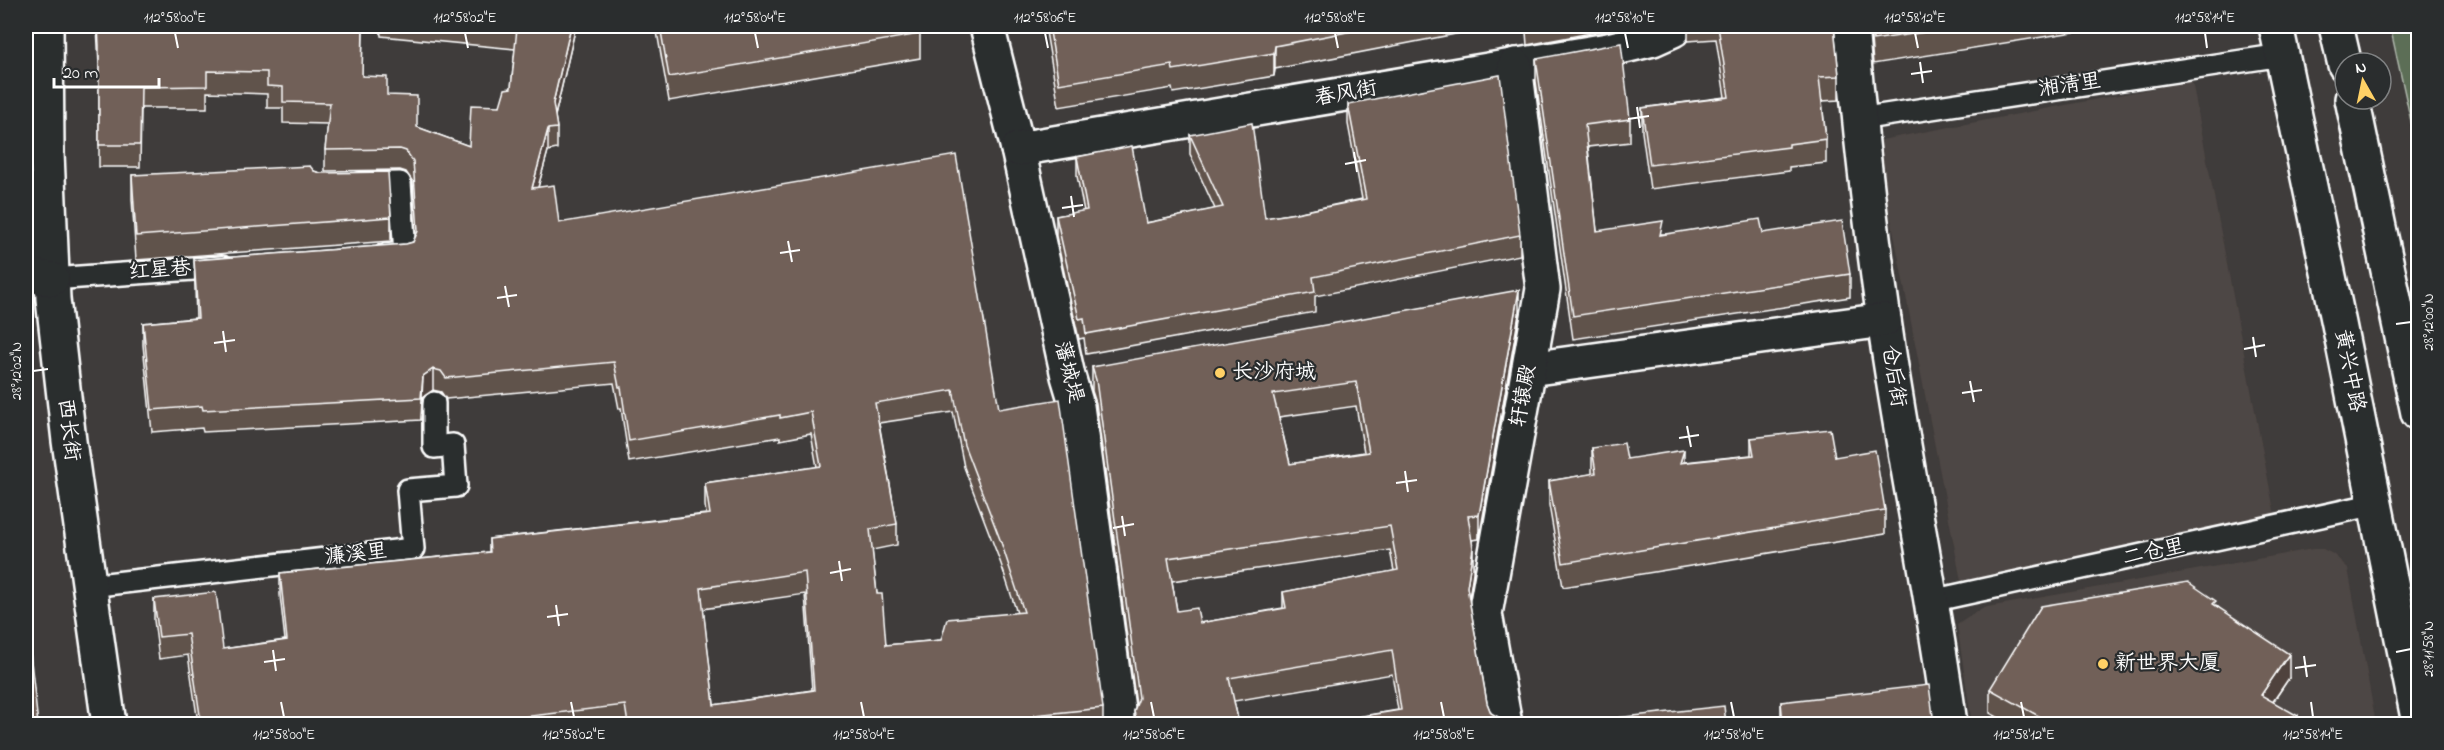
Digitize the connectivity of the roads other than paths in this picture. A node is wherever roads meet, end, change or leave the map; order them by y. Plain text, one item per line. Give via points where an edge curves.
1 (46, 26) edge
2 (987, 26) edge
3 (1851, 26) edge
4 (2336, 26) edge
5 (1673, 28) edge
6 (2279, 40) edge
7 (2342, 51) edge
8 (1515, 65) junction
9 (2355, 111) edge
10 (1859, 118) junction
11 (1018, 149) junction
12 (343, 184) edge
13 (370, 256) edge
14 (240, 265) edge
15 (39, 287) edge
16 (1544, 289) junction
17 (1509, 296) edge
18 (1884, 320) junction
19 (1529, 369) junction
20 (1103, 370) edge
21 (1068, 376) junction
22 (434, 403) dead end
23 (2418, 413) edge
24 (2376, 504) junction
25 (89, 586) junction
26 (1932, 601) junction
27 (2418, 718) edge
28 (109, 724) edge
29 (1120, 724) edge
30 (1505, 724) edge
31 (1950, 724) edge

1 - 15 street, 西长街 via 47,153
2 - 11 street, 藩城堤
3 - 10 street, 仓后街
4 - 7 street
5 - 8 street, 春风街 via 1653,39 1608,50
6 - 10 lane, 湘清里
6 - 24 street, 黄兴中路
8 - 11 street, 春风街
8 - 16 street, 轩辕殿
9 - 23 street
10 - 18 street, 仓后街
11 - 21 street, 藩城堤
12 - 13 lane via 400,183 405,253
14 - 15 lane, 红星巷
15 - 25 street, 西长街
16 - 17 street
16 - 19 street, 轩辕殿
18 - 19 street
18 - 26 street, 仓后街
19 - 30 street, 轩辕殿 via 1485,614
20 - 21 street
21 - 29 street, 藩城堤 via 1077,406
22 - 25 lane, 濂溪里 via 434,447 453,445 456,486 408,490 413,549
24 - 26 lane, 二仓里
24 - 27 street, 黄兴中路
25 - 28 street, 西长街
26 - 31 street, 仓后街

